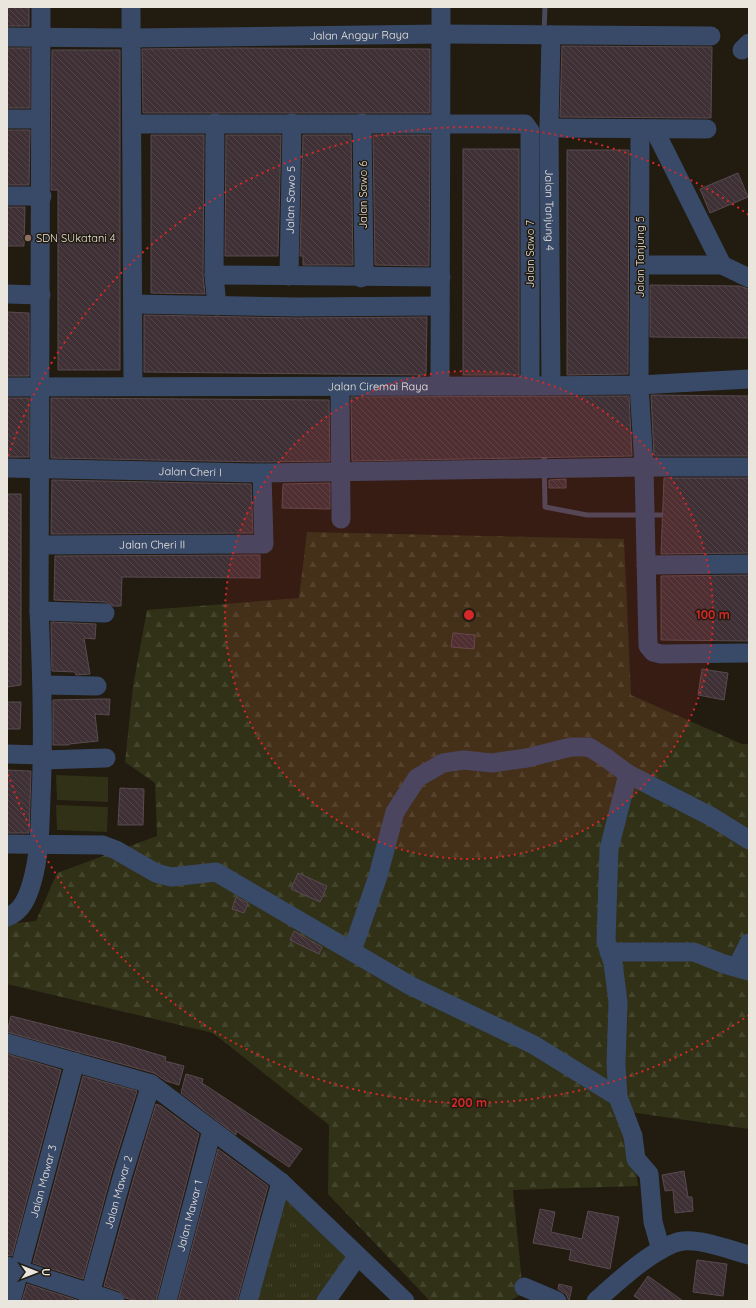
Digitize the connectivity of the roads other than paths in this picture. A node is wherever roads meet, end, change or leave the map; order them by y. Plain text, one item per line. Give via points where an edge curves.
1 (41, 7) edge
2 (131, 7) edge
3 (441, 7) edge
4 (440, 34) junction
5 (544, 35) junction
6 (711, 36) dead end
7 (7, 37) edge
8 (42, 37) junction
9 (131, 38) junction
10 (7, 119) edge
11 (40, 119) junction
12 (215, 123) junction
13 (292, 123) junction
14 (362, 123) junction
15 (441, 123) junction
16 (133, 124) junction
17 (549, 128) junction
18 (647, 129) junction
19 (707, 129) dead end
20 (7, 196) edge
21 (42, 196) junction
22 (640, 265) junction
23 (722, 265) junction
24 (362, 273) junction
25 (214, 275) junction
26 (289, 276) junction
27 (441, 277) junction
28 (749, 278) edge
29 (7, 294) edge
30 (41, 295) junction
31 (134, 304) junction
32 (217, 306) junction
33 (440, 306) junction
34 (749, 379) edge
35 (639, 385) junction
36 (133, 386) junction
37 (340, 386) junction
38 (440, 386) junction
39 (541, 386) junction
40 (7, 387) edge
41 (40, 387) junction
42 (644, 467) junction
43 (749, 467) edge
44 (7, 468) edge
45 (40, 469) junction
46 (340, 472) junction
47 (262, 473) junction
48 (341, 519) dead end
49 (40, 545) junction
50 (749, 564) edge
51 (646, 565) junction
52 (39, 611) junction
53 (105, 613) dead end
54 (749, 654) edge
55 (43, 685) junction
56 (96, 686) dead end
57 (7, 754) edge
58 (43, 758) junction
59 (106, 758) dead end
60 (628, 774) junction
61 (749, 840) edge
62 (7, 844) edge
63 (39, 844) junction
64 (7, 918) edge
65 (749, 943) edge
66 (352, 951) junction
67 (609, 952) junction
68 (743, 969) edge
69 (7, 1043) edge
70 (75, 1062) junction
71 (151, 1084) junction
72 (618, 1097) junction
73 (212, 1130) junction
74 (281, 1182) junction
75 (661, 1250) junction
76 (749, 1255) edge
77 (357, 1257) junction
78 (13, 1267) edge
79 (524, 1287) dead end
80 (89, 1297) edge
81 (11, 1301) edge
82 (115, 1301) edge
83 (167, 1301) edge
84 (248, 1301) edge
85 (326, 1301) edge
86 (405, 1301) edge
87 (557, 1301) edge
88 (596, 1301) edge

1 - 8 street
2 - 9 street
3 - 4 street
4 - 5 street, Jalan Anggur Raya
4 - 9 street, Jalan Anggur Raya
4 - 15 street
5 - 6 street, Jalan Anggur Raya
5 - 17 street, Jalan Tanjung 4
7 - 8 street, Jalan Anggur Raya
8 - 9 street, Jalan Anggur Raya
8 - 11 street
9 - 16 street
10 - 11 street
11 - 21 street
12 - 13 street
12 - 16 street
12 - 25 street
13 - 14 street
13 - 26 street, Jalan Sawo 5
14 - 15 street
14 - 24 street, Jalan Sawo 6
15 - 27 street
15 - 39 street, Jalan Sawo 7 via 525,124 530,131
16 - 31 street
17 - 18 street
17 - 39 street, Jalan Tanjung 4
18 - 19 street
18 - 22 street, Jalan Tanjung 5
18 - 23 street
20 - 21 street
21 - 30 street
22 - 23 street
22 - 35 street, Jalan Tanjung 5
23 - 28 street
24 - 26 street
24 - 27 street
25 - 26 street
25 - 32 street
27 - 33 street
29 - 30 street
30 - 41 street
31 - 32 street
31 - 36 street
32 - 33 street
33 - 38 street
34 - 35 street, Jalan Ciremai Raya
35 - 39 street, Jalan Ciremai Raya
35 - 42 street, Jalan Tanjung 5
36 - 37 street, Jalan Ciremai Raya
36 - 41 street, Jalan Ciremai Raya
37 - 38 street, Jalan Ciremai Raya
37 - 46 street
38 - 39 street, Jalan Ciremai Raya
40 - 41 street, Jalan Ciremai Raya
41 - 45 street
42 - 43 street, Jalan Cheri I
42 - 46 street, Jalan Cheri I
42 - 51 street, Jalan Tanjung 5
44 - 45 street, Jalan Cheri I
45 - 47 street, Jalan Cheri I
45 - 49 street
46 - 47 street, Jalan Cheri I
46 - 48 street
47 - 49 street, Jalan Cheri II via 264,544
49 - 52 street
50 - 51 street
51 - 54 street, Jalan Tanjung 5 via 647,639 650,650 661,654
52 - 53 street
52 - 55 street
55 - 56 street
55 - 58 street
57 - 58 street
58 - 59 street
58 - 63 street
60 - 61 street via 712,817
60 - 66 street via 589,748 571,747 527,758 492,763 464,760 443,763 418,778 394,812 378,876
60 - 67 street via 610,849 605,930
62 - 63 street
63 - 64 street via 32,881 26,897 22,906
63 - 66 street via 103,845 156,873 171,877 216,872
65 - 68 street
66 - 72 street via 440,1001 534,1045
67 - 68 street via 694,952
67 - 72 street via 618,1002
69 - 70 street
70 - 71 street
70 - 78 street, Jalan Mawar 3
71 - 73 street
71 - 80 street, Jalan Mawar 2
72 - 75 street via 633,1136 636,1159 649,1174 653,1222
73 - 74 street
73 - 83 street, Jalan Mawar 1
74 - 77 street
74 - 84 street
75 - 76 street via 675,1242 685,1241
75 - 88 street
77 - 85 street
77 - 86 street
78 - 80 street
78 - 81 street, Jalan Mawar 3
79 - 87 street
80 - 82 street

